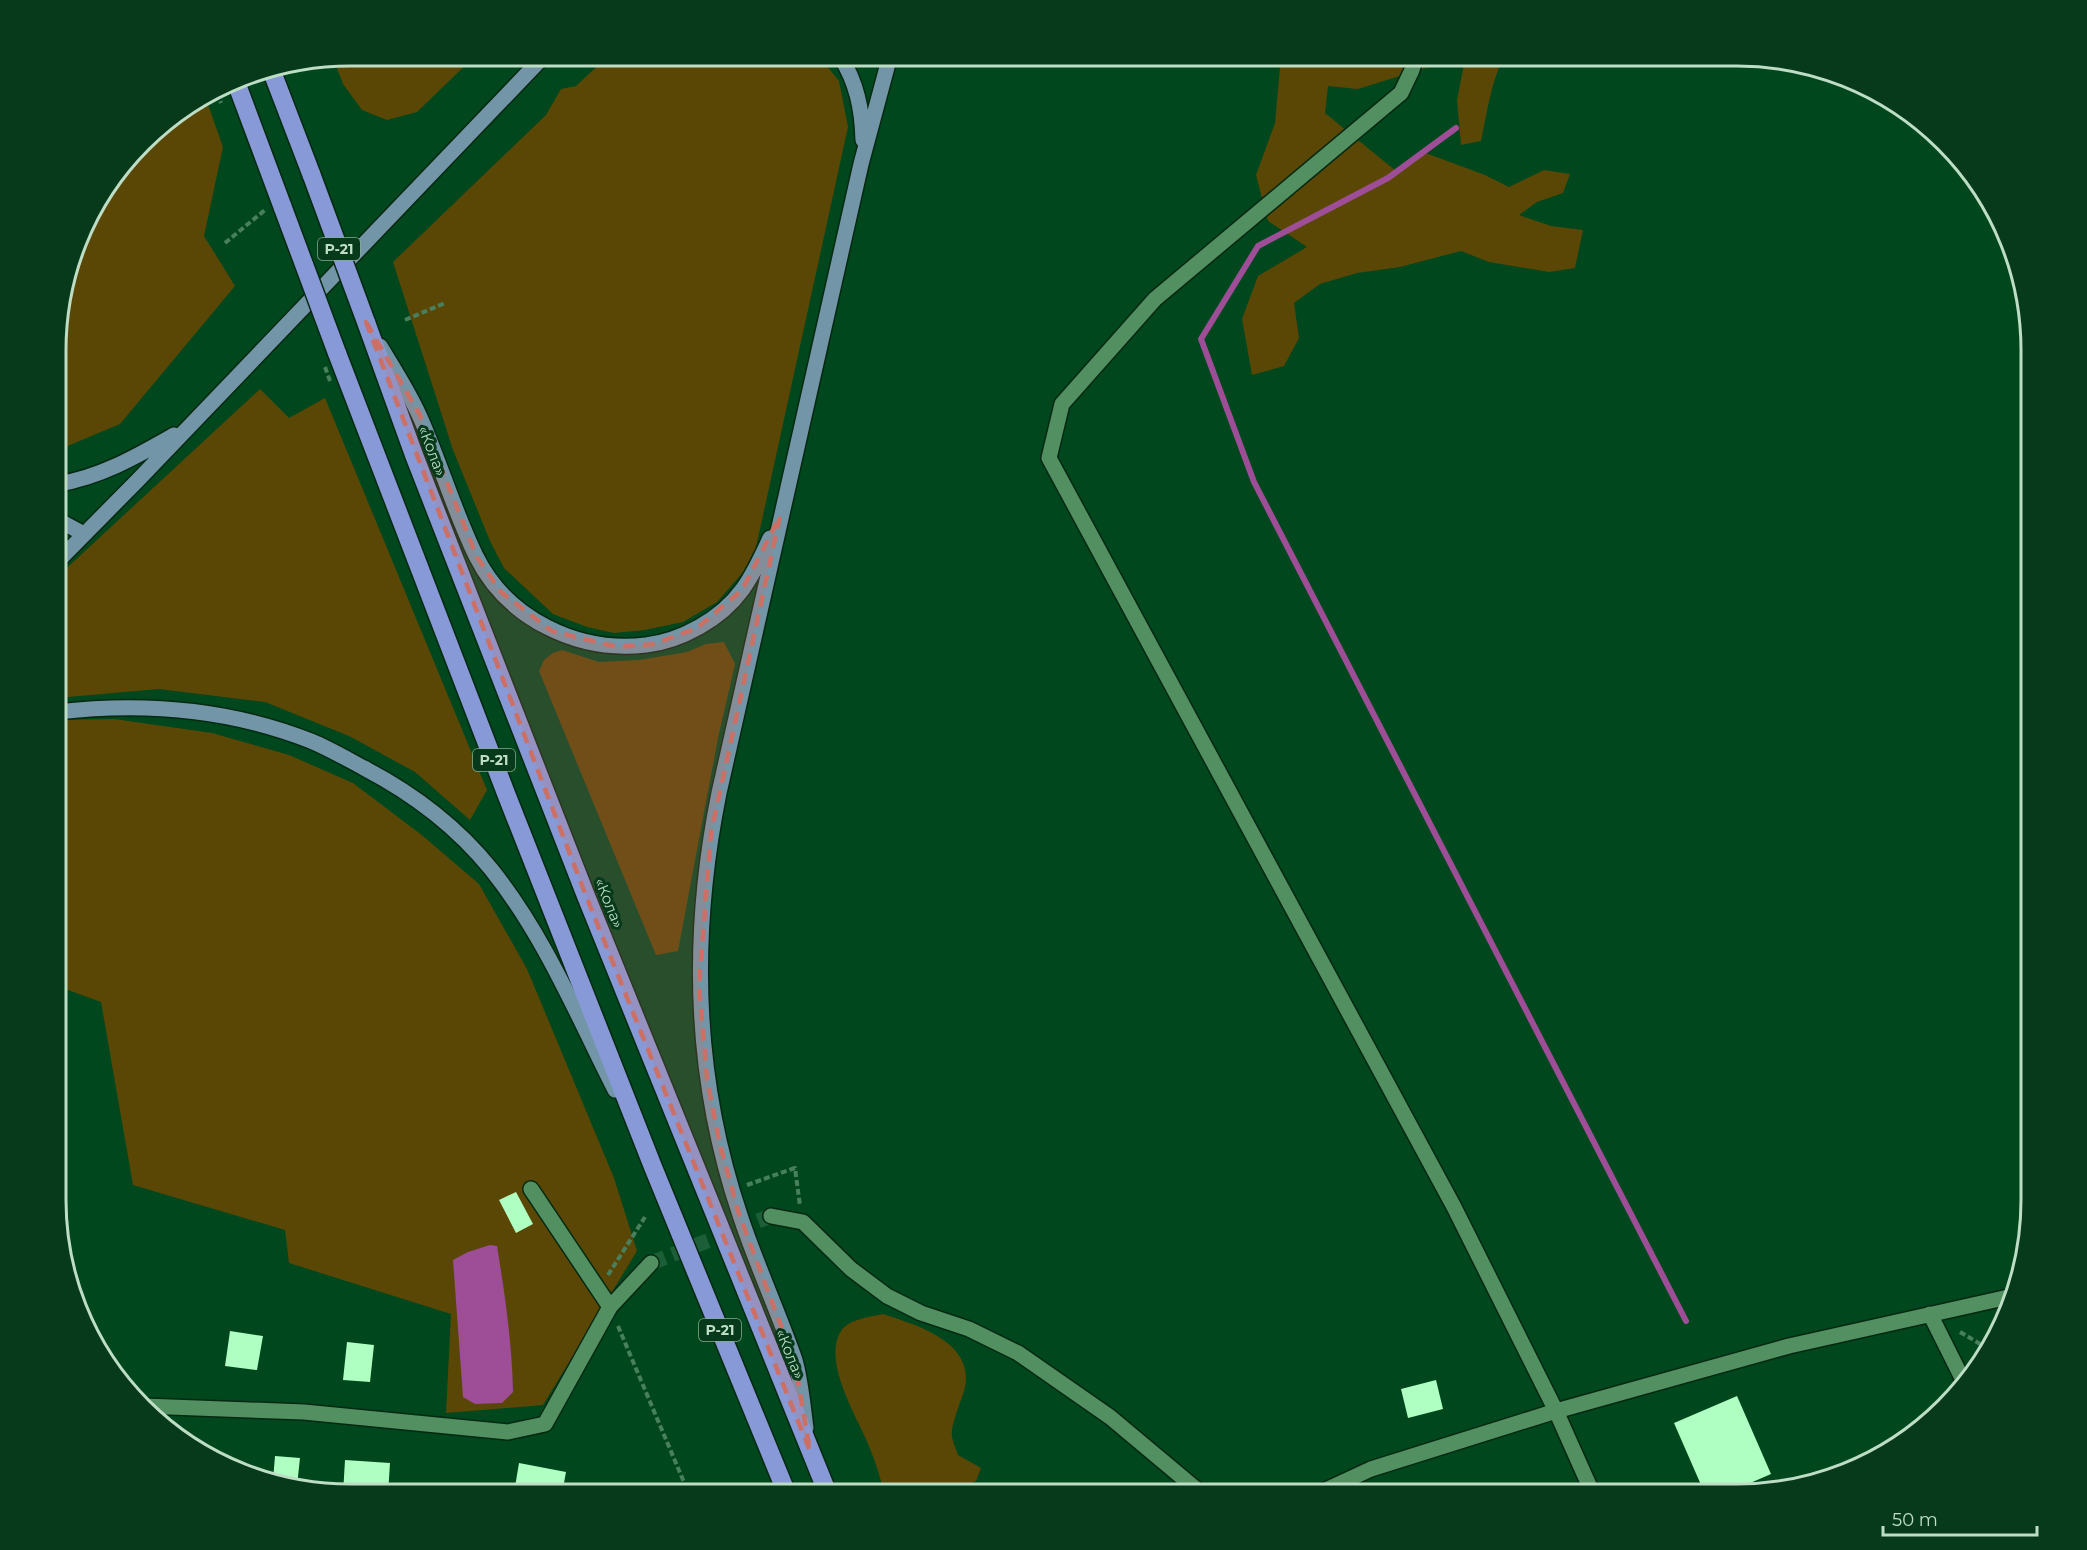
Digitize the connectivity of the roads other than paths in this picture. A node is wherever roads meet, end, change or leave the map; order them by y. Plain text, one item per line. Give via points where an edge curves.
1 (534, 66) edge
2 (846, 66) edge
3 (887, 66) edge
4 (1413, 66) edge
5 (274, 77) edge
6 (238, 89) edge
7 (861, 164) junction
8 (366, 322) junction
9 (187, 427) junction
10 (66, 482) edge
11 (780, 516) junction
12 (66, 524) edge
13 (84, 534) junction
14 (66, 553) edge
15 (66, 711) edge
16 (653, 1167) junction
17 (531, 1189) dead end
18 (771, 1216) tunnel mouth
19 (651, 1263) tunnel mouth
20 (2004, 1298) edge
21 (610, 1307) junction
22 (1930, 1314) junction
23 (1960, 1375) edge
24 (155, 1406) edge
25 (1556, 1411) junction
26 (810, 1451) junction
27 (783, 1484) edge
28 (824, 1484) edge
29 (1190, 1484) edge
30 (1338, 1484) edge
31 (1589, 1484) edge

1 - 9 main road
2 - 7 main road via 859,98
3 - 7 main road
4 - 25 street via 1401,93 1155,299 1062,404 1049,458 1454,1207
5 - 8 highway, Р-21, bridge
6 - 16 highway, Р-21, bridge via 275,209 337,353
7 - 11 main road
8 - 11 main road via 420,415 477,557 501,592 552,631 576,640 618,647 654,644 697,628 736,599
8 - 26 highway, «Кола» / Р-21 via 577,874
9 - 10 main road via 106,471
9 - 13 main road
11 - 26 main road via 711,833 701,908 699,986 706,1079 720,1145 739,1214 795,1363
12 - 13 main road
13 - 14 main road
15 - 16 main road via 145,707 256,723 331,750 424,805 478,853 531,926
16 - 27 highway, Р-21
17 - 21 street
18 - 29 street via 803,1222 851,1269 886,1296 1018,1353 1110,1417
19 - 21 street
20 - 22 street
21 - 24 street via 545,1425 508,1432 304,1412
22 - 23 street
22 - 25 street via 1789,1346
25 - 30 street via 1371,1468
25 - 31 street
26 - 28 highway, «Кола» / Р-21

